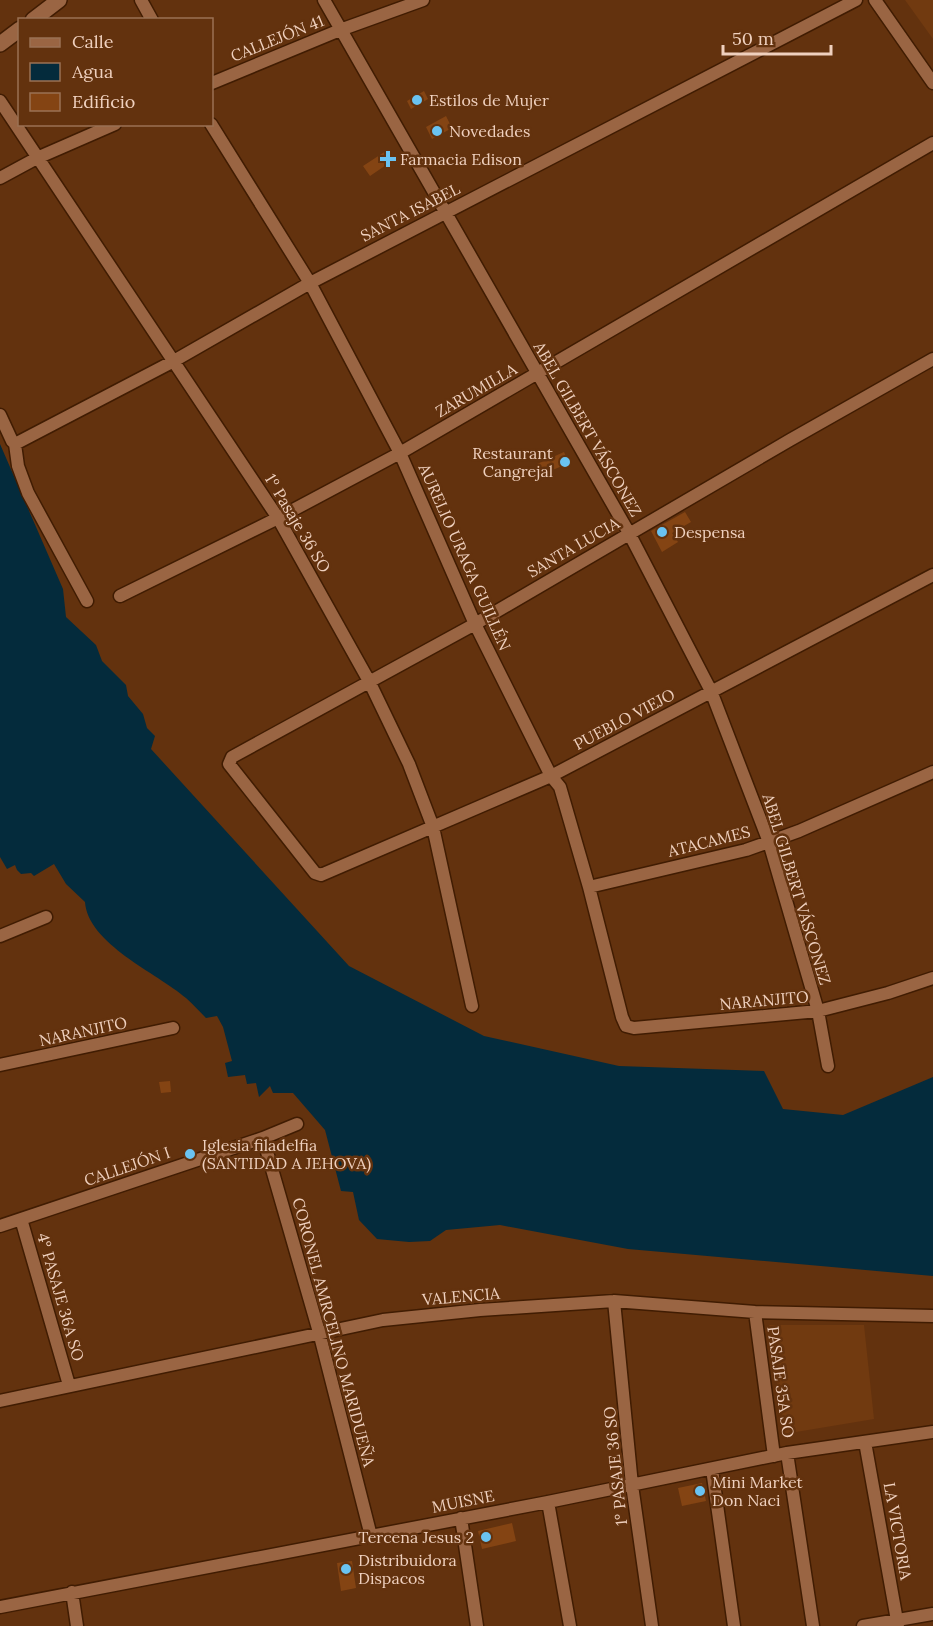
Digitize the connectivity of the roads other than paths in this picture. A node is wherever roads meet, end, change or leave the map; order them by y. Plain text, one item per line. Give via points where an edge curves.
1 (59, 0) edge
2 (141, 0) edge
3 (324, 0) edge
4 (423, 0) edge
5 (856, 0) edge
6 (875, 0) edge
7 (36, 18) edge
8 (151, 18) edge
9 (18, 30) edge
10 (340, 30) junction
11 (0, 44) edge
12 (213, 83) edge
13 (933, 83) edge
14 (0, 101) edge
15 (110, 126) edge
16 (213, 126) edge
17 (933, 143) edge
18 (37, 158) junction
19 (0, 178) edge
20 (446, 213) junction
21 (310, 283) junction
22 (933, 359) edge
23 (172, 362) junction
24 (537, 375) junction
25 (0, 415) edge
26 (15, 444) junction
27 (400, 453) junction
28 (278, 518) junction
29 (629, 533) junction
30 (933, 575) edge
31 (120, 596) dead end
32 (87, 601) dead end
33 (475, 624) junction
34 (369, 681) junction
35 (711, 691) junction
36 (933, 772) edge
37 (551, 776) junction
38 (433, 827) junction
39 (769, 842) junction
40 (321, 875) joint
41 (590, 887) junction
42 (46, 917) dead end
43 (0, 936) edge
44 (933, 978) edge
45 (472, 1006) dead end
46 (818, 1011) junction
47 (629, 1027) joint
48 (173, 1028) dead end
49 (0, 1065) edge
50 (828, 1066) dead end
51 (297, 1124) dead end
52 (262, 1138) junction
53 (21, 1219) junction
54 (0, 1226) edge
55 (614, 1301) junction
56 (755, 1312) junction
57 (933, 1317) edge
58 (319, 1332) junction
59 (69, 1385) junction
60 (0, 1401) edge
61 (933, 1432) edge
62 (865, 1442) junction
63 (781, 1455) junction
64 (712, 1469) junction
65 (632, 1485) junction
66 (548, 1502) junction
67 (461, 1518) junction
68 (371, 1536) junction
69 (72, 1592) junction
70 (0, 1607) edge
71 (933, 1614) edge
72 (898, 1623) edge
73 (77, 1626) edge
74 (477, 1626) edge
75 (570, 1626) edge
76 (652, 1626) edge
77 (734, 1626) edge
78 (813, 1626) edge
79 (863, 1626) edge

1 - 7 street
2 - 8 street
3 - 10 street, ABEL GILBERT VÁSCONEZ
4 - 10 street, CALLEJÓN 41
5 - 20 street, SANTA ISABEL
6 - 13 street
9 - 11 street
10 - 12 street, CALLEJÓN 41
10 - 20 street, ABEL GILBERT VÁSCONEZ
14 - 18 street, 1º Pasaje 36 SO
15 - 18 street
16 - 21 street, AURELIO URAGA GUILLÉN
17 - 24 street, ZARUMILLA
18 - 19 street
18 - 23 street, 1º Pasaje 36 SO
20 - 21 street, SANTA ISABEL
20 - 24 street, ABEL GILBERT VÁSCONEZ
21 - 23 street, SANTA ISABEL
21 - 27 street, AURELIO URAGA GUILLÉN
22 - 29 street, SANTA LUCIA
23 - 26 street, SANTA ISABEL
23 - 28 street, 1º Pasaje 36 SO
24 - 27 street, ZARUMILLA
24 - 29 street, ABEL GILBERT VÁSCONEZ
25 - 26 street
26 - 32 street via 28,493
27 - 28 street, ZARUMILLA
27 - 33 street, AURELIO URAGA GUILLÉN
28 - 31 street, ZARUMILLA
28 - 34 street, 1º Pasaje 36 SO
29 - 33 street, SANTA LUCIA
29 - 35 street, ABEL GILBERT VÁSCONEZ
30 - 35 street, PUEBLO VIEJO
33 - 34 street, SANTA LUCIA
33 - 37 street, AURELIO URAGA GUILLÉN
34 - 38 street, 1º Pasaje 36 SO via 409,764
34 - 40 street, SANTA LUCIA via 230,761 315,873
35 - 37 street, PUEBLO VIEJO
35 - 39 street, ABEL GILBERT VÁSCONEZ
36 - 39 street, ATACAMES
37 - 38 street, PUEBLO VIEJO
37 - 41 street, AURELIO URAGA GUILLÉN via 561,789
38 - 40 street, PUEBLO VIEJO
38 - 45 street, 1º Pasaje 36 SO
39 - 41 street, ATACAMES
39 - 46 street, ABEL GILBERT VÁSCONEZ
41 - 47 street, AURELIO URAGA GUILLÉN via 622,1017
42 - 43 street
44 - 46 street, NARANJITO
46 - 47 street, NARANJITO
46 - 50 street, ABEL GILBERT VÁSCONEZ
48 - 49 street, NARANJITO
51 - 52 street, CALLEJÓN I
52 - 53 street, CALLEJÓN I
52 - 58 street, CORONEL AMRCELINO MARIDUEÑA
53 - 54 street, CALLEJÓN I
53 - 59 street, 4° PASAJE 36A SO
55 - 56 street, VALENCIA
55 - 58 street, VALENCIA via 426,1315
55 - 65 street, 1° PASAJE 36 SO
56 - 57 street, VALENCIA
56 - 63 street, PASAJE 35A SO
58 - 59 street, VALENCIA
58 - 68 street, CORONEL AMRCELINO MARIDUEÑA
59 - 60 street, VALENCIA
61 - 62 street, MUISNE
62 - 63 street, MUISNE
62 - 72 street, LA VICTORIA
63 - 64 street, MUISNE
63 - 78 street, PASAJE 35A SO
64 - 65 street, MUISNE
64 - 77 street
65 - 66 street, MUISNE
65 - 76 street, 1° PASAJE 36 SO
66 - 67 street, MUISNE
66 - 75 street
67 - 68 street, MUISNE
67 - 74 street
68 - 69 street, MUISNE
69 - 70 street, MUISNE
69 - 73 street
71 - 72 street
72 - 79 street

